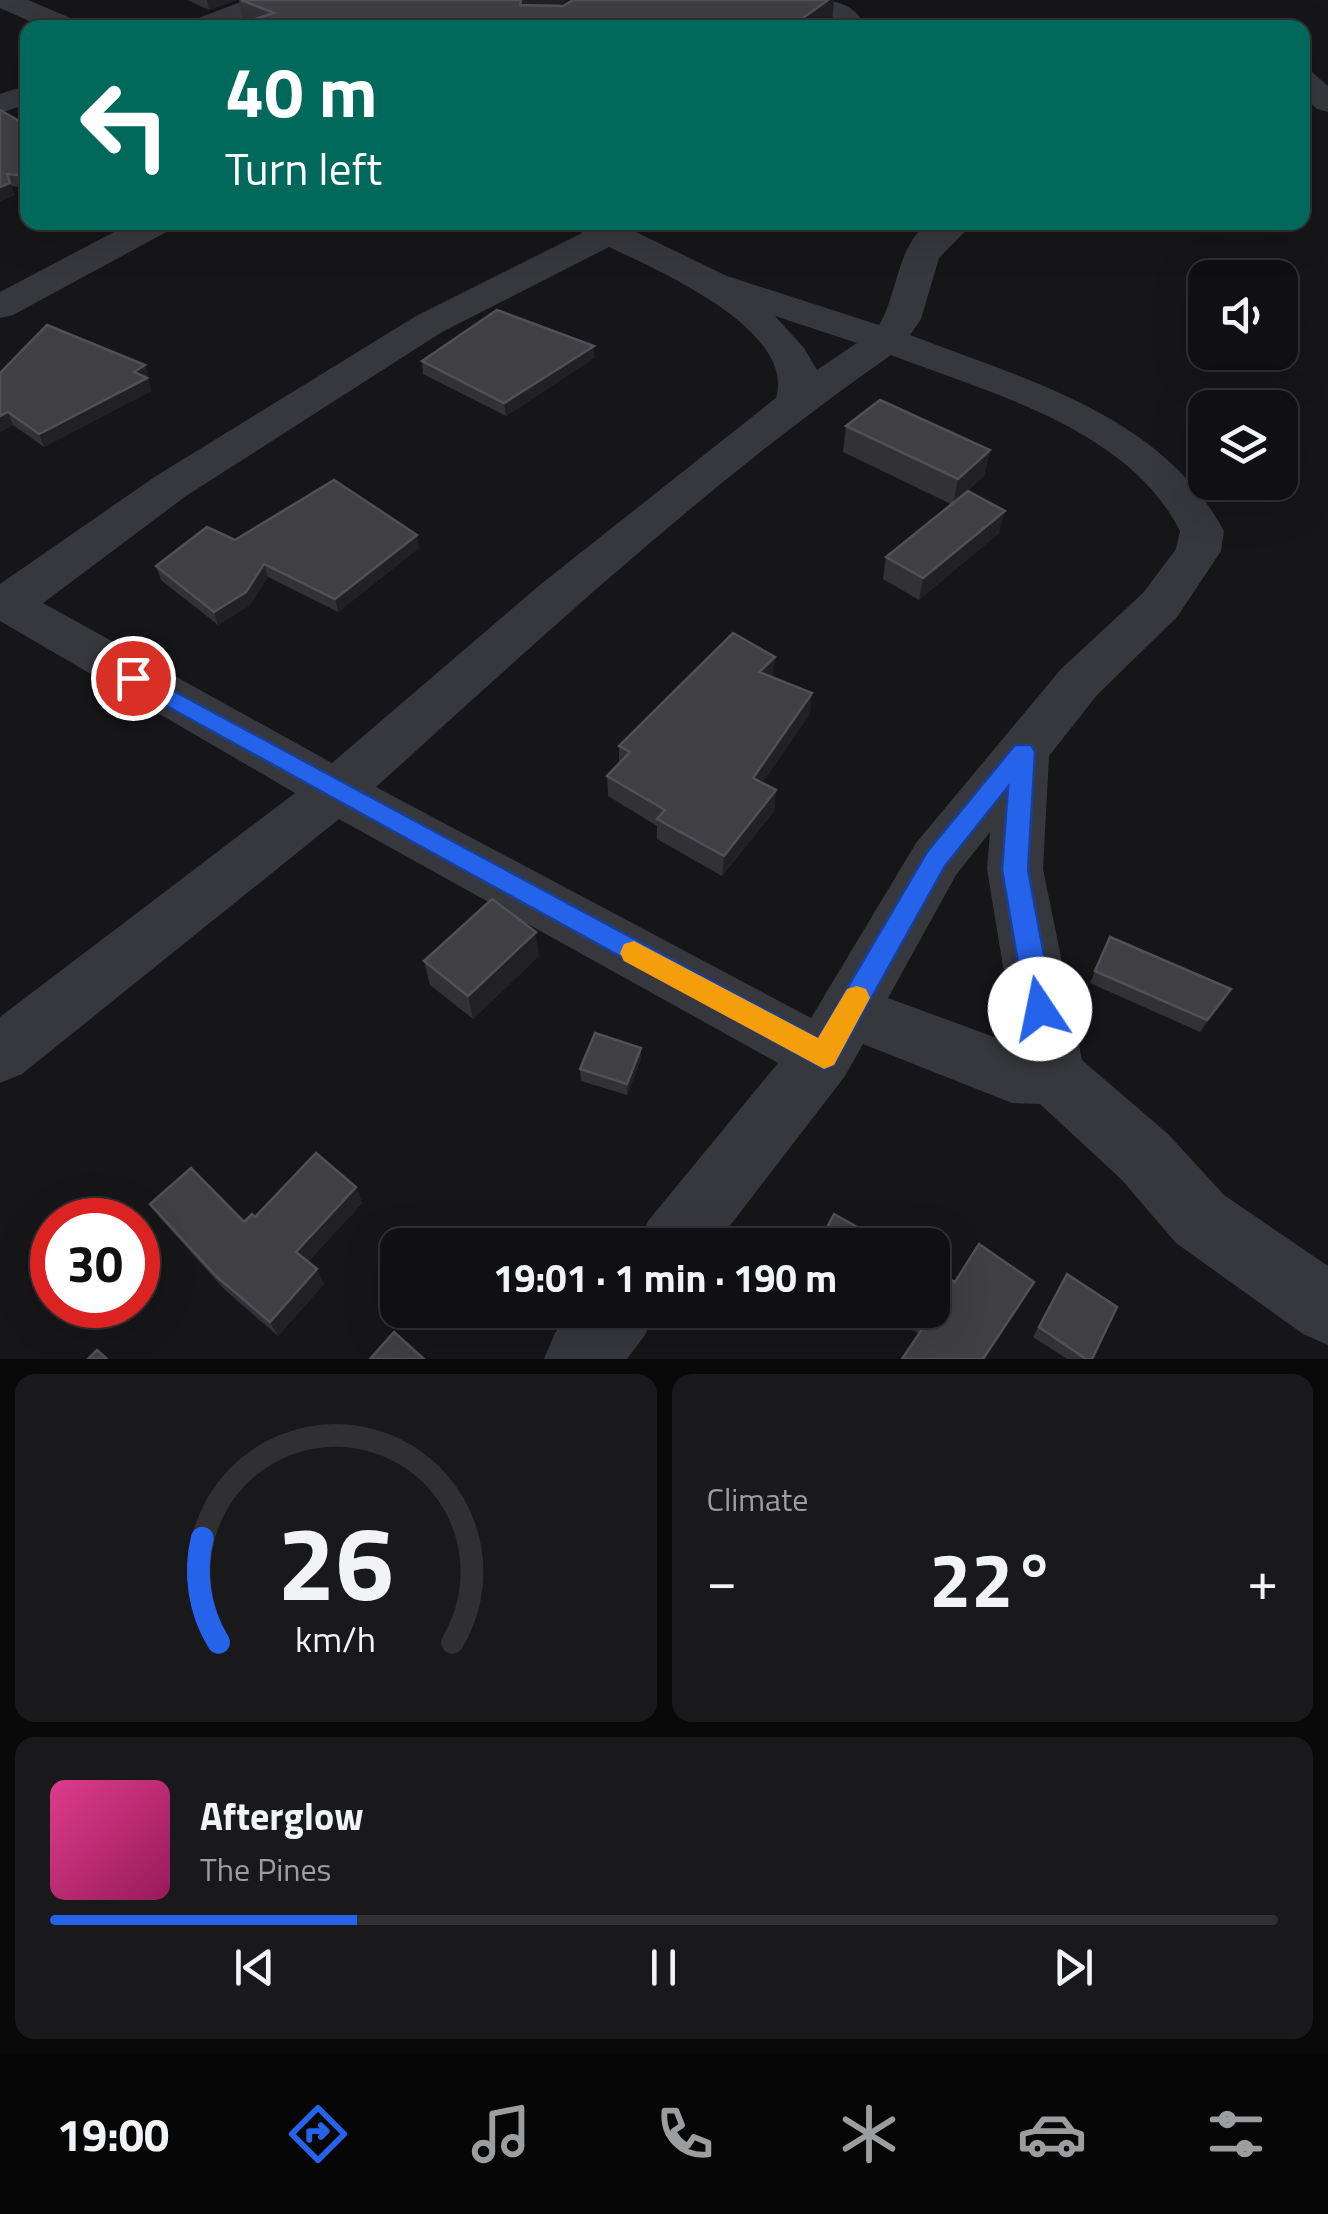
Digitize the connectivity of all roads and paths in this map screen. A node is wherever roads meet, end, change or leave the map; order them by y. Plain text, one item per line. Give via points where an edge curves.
1 (5, 0) edge
2 (272, 0) edge
3 (816, 0) edge
4 (51, 20) edge
5 (219, 20) edge
6 (849, 20) edge
7 (1310, 86) edge
8 (1328, 104) edge
9 (145, 230) edge
10 (594, 230) edge
11 (602, 230) edge
12 (946, 230) edge
13 (714, 284) junction
14 (0, 306) edge
15 (887, 340) junction
16 (795, 403) junction
17 (4, 602) edge
18 (1023, 752) junction
19 (336, 791) junction
20 (843, 1036) junction
21 (0, 1054) edge
22 (1053, 1075) junction
23 (686, 1228) edge
24 (1328, 1309) edge
25 (606, 1328) edge
26 (581, 1359) edge

1 - 4 street
2 - 5 street
3 - 6 street
7 - 8 street
9 - 14 street
10 - 17 street via 428,324 171,486
11 - 13 street
12 - 15 street via 921,258 902,319
13 - 15 street
13 - 16 street via 792,358 800,378
15 - 16 street
15 - 18 street via 1064,409 1119,441 1158,470 1202,531 1198,551 1160,605 1079,682
16 - 19 street via 558,594
17 - 19 street
18 - 20 street via 936,859
18 - 22 street via 1015,870
19 - 20 street
19 - 21 street
20 - 22 street via 1012,1074
20 - 23 street
22 - 24 street via 1145,1157 1200,1220
25 - 26 street

